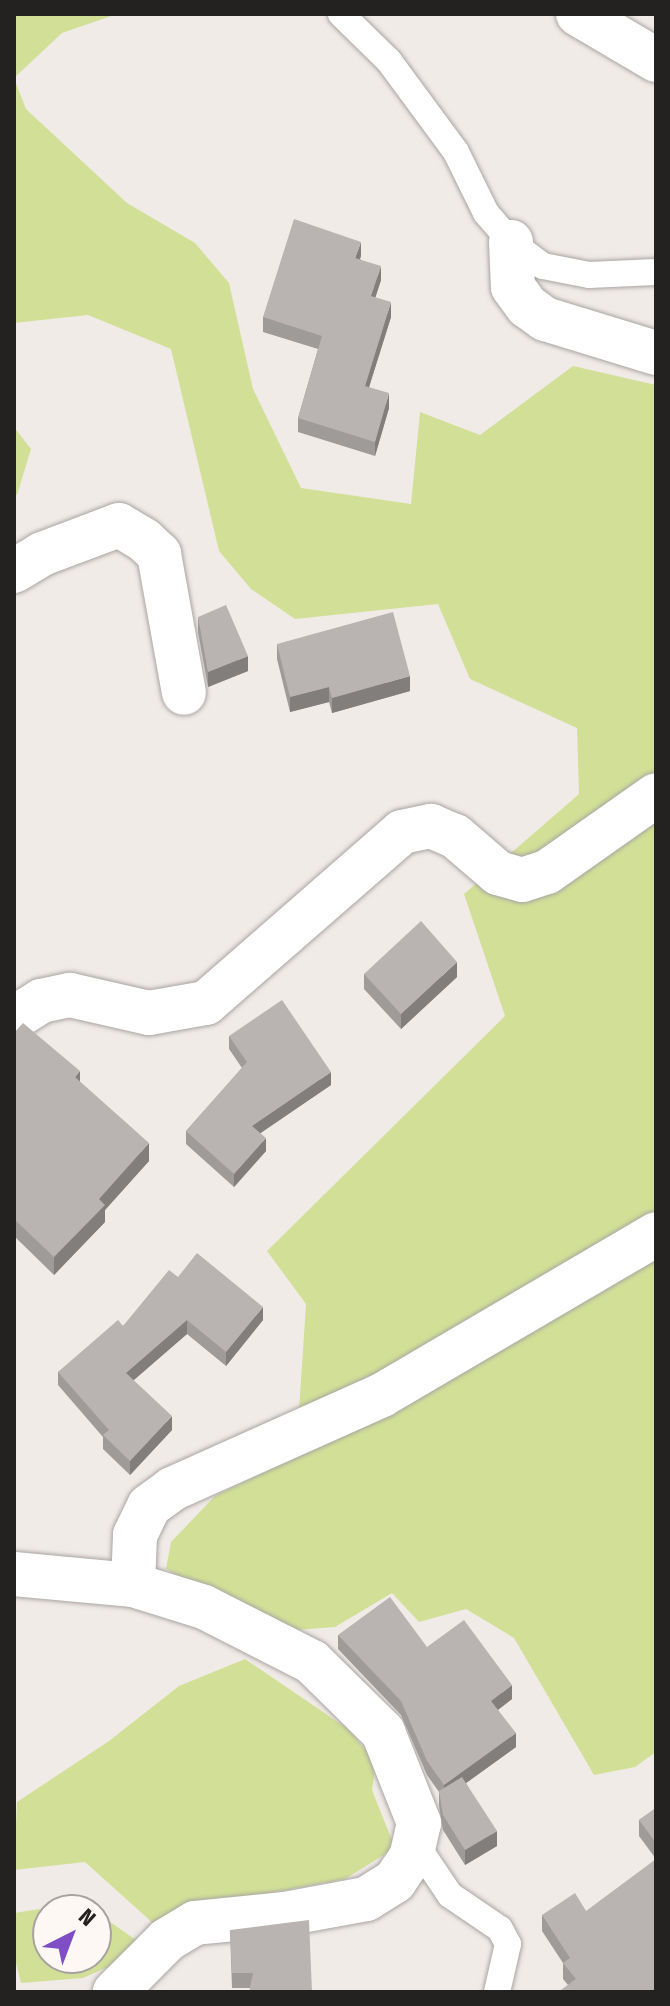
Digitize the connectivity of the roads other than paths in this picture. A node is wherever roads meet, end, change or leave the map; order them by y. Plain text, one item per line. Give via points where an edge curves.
1 (341, 14) edge
2 (578, 14) edge
3 (656, 60) edge
4 (511, 242) junction
5 (656, 272) edge
6 (656, 353) edge
7 (14, 571) edge
8 (184, 693) dead end
9 (656, 795) edge
10 (14, 1018) edge
11 (656, 1234) edge
12 (14, 1574) edge
13 (133, 1585) junction
14 (415, 1843) junction
15 (115, 1992) edge
16 (497, 1992) edge

1 - 4 lane via 389,61 456,152 486,213
2 - 3 street
4 - 5 lane via 543,266 589,275
4 - 6 street via 513,287 527,306 545,319
7 - 8 street via 42,554 119,525 144,540 159,554
9 - 10 street via 547,872 522,880 498,873 455,836 431,826 402,832 206,1003 149,1013 70,995 41,1001
11 - 13 street via 382,1395 172,1489 149,1506 135,1535
12 - 13 street
13 - 14 street via 204,1607 312,1662 340,1686 383,1732 419,1823
14 - 15 street via 395,1881 366,1899 195,1923 167,1940
14 - 16 lane via 450,1895 500,1929 508,1944

